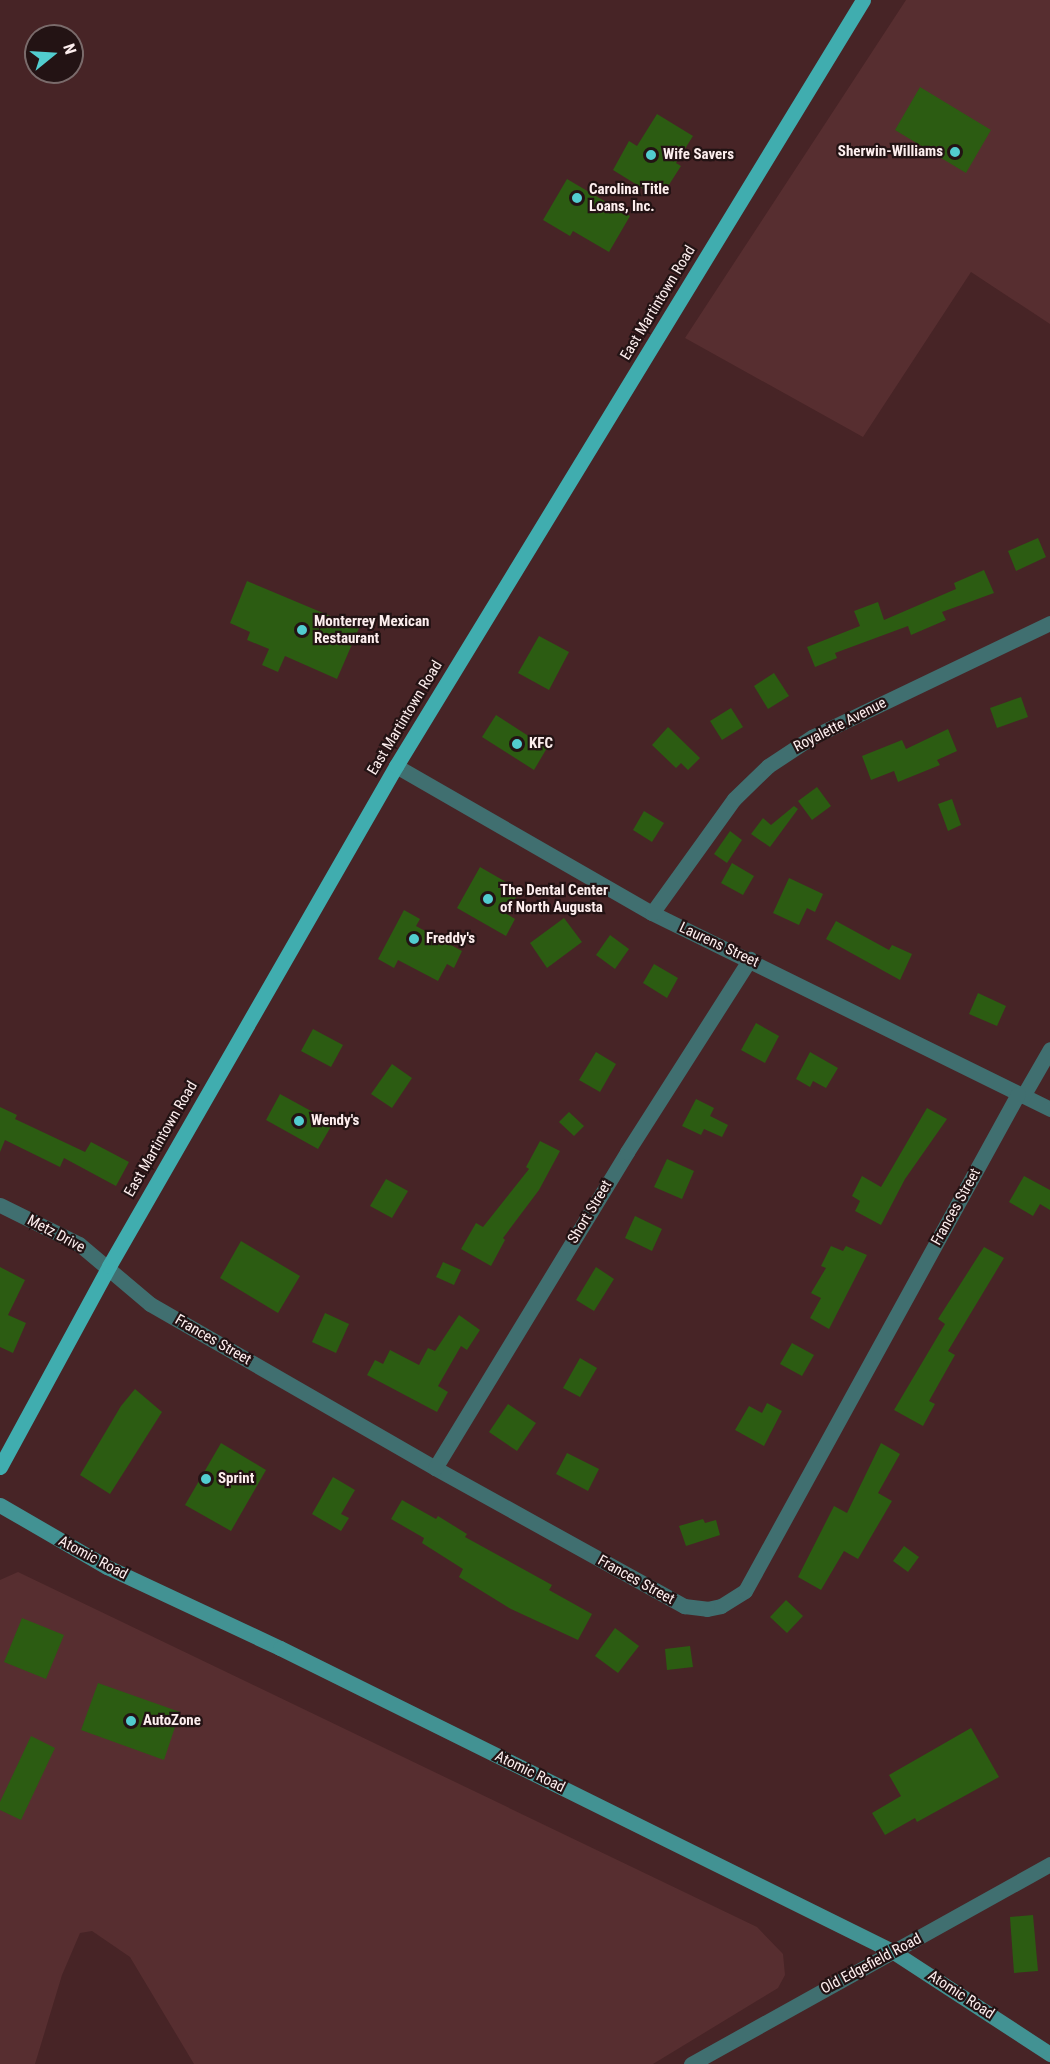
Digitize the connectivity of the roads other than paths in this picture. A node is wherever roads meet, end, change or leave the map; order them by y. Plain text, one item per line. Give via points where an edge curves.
1 (863, 0) edge
2 (1050, 623) edge
3 (396, 766) junction
4 (652, 913) junction
5 (750, 959) junction
6 (1050, 1049) edge
7 (1020, 1095) junction
8 (1050, 1109) edge
9 (0, 1205) edge
10 (109, 1266) junction
11 (0, 1467) edge
12 (435, 1468) junction
13 (0, 1505) edge
14 (1050, 1864) edge
15 (892, 1951) junction
16 (1050, 2054) edge
17 (691, 2064) edge

1 - 3 main road, East Martintown Road
2 - 4 street, Royalette Avenue via 812,737 768,766 734,798
3 - 4 street, Laurens Street
3 - 10 main road, East Martintown Road
4 - 5 street, Laurens Street
5 - 7 street, Laurens Street
5 - 12 street, Short Street via 627,1152
6 - 7 street, Frances Street
7 - 8 street, Laurens Street
7 - 12 street, Frances Street via 745,1591 733,1600 707,1609 684,1606
9 - 10 street, Metz Drive via 79,1245
10 - 11 main road, East Martintown Road
10 - 12 street, Frances Street via 150,1304
13 - 15 main road, Atomic Road via 107,1567 290,1653
14 - 15 street, Old Edgefield Road
15 - 16 main road, Atomic Road
15 - 17 street, Old Edgefield Road

